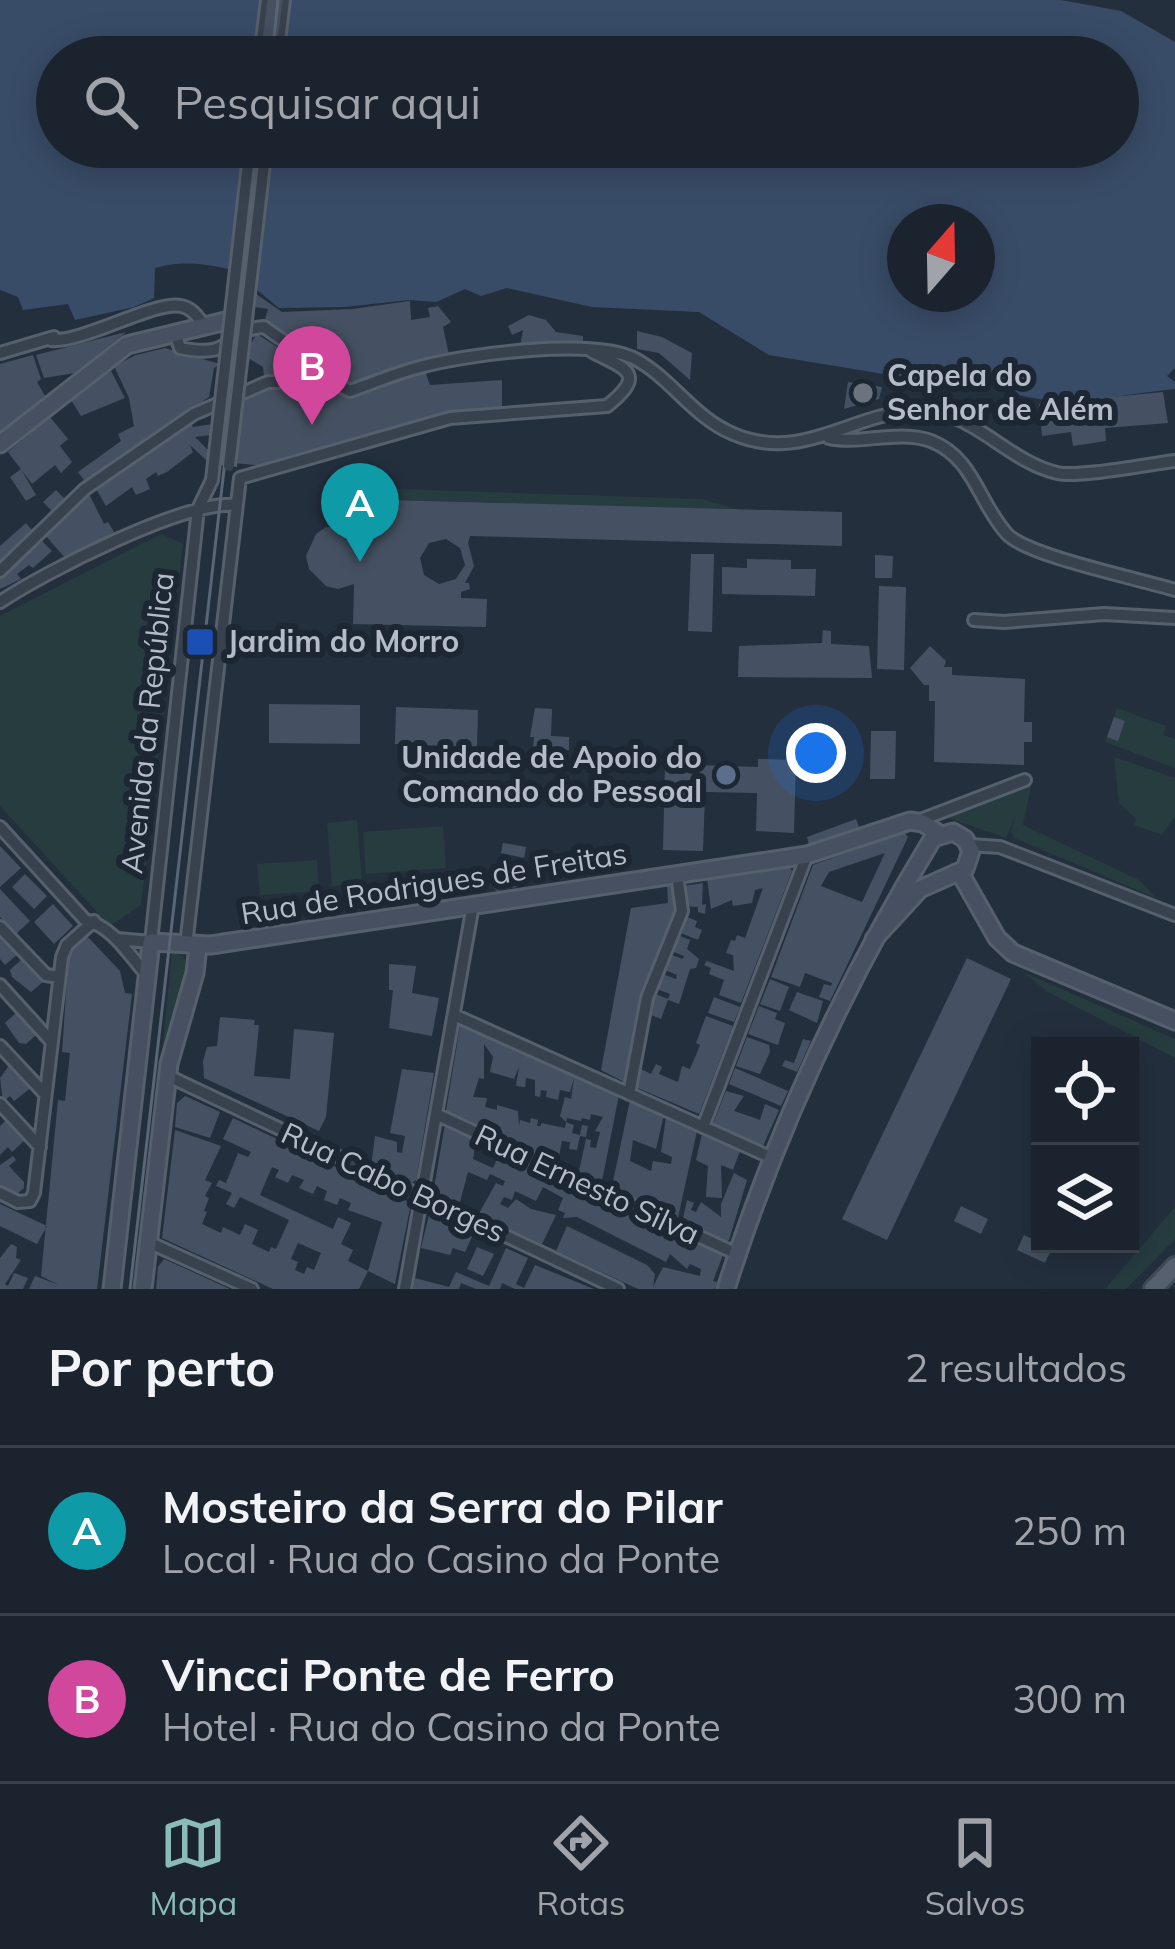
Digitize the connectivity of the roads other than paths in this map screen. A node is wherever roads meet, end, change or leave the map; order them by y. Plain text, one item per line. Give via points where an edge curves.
1 (275, 0) edge
2 (271, 36) edge
3 (255, 168) edge
4 (255, 168) edge
5 (256, 168) edge
6 (203, 323) junction
7 (175, 332) junction
8 (588, 350) junction
9 (0, 353) edge
10 (321, 377) junction
11 (826, 436) junction
12 (0, 444) edge
13 (1175, 461) edge
14 (240, 478) junction
15 (236, 505) junction
16 (198, 509) junction
17 (0, 572) edge
18 (1175, 590) edge
19 (0, 602) edge
20 (1175, 618) edge
21 (974, 620) dead end
22 (1025, 780) dead end
23 (918, 821) junction
24 (0, 827) edge
25 (939, 834) junction
26 (969, 844) junction
27 (927, 850) junction
28 (807, 855) junction
29 (677, 874) junction
30 (954, 874) junction
31 (473, 905) junction
32 (1175, 915) edge
33 (94, 921) junction
34 (0, 927) edge
35 (117, 939) junction
36 (874, 939) junction
37 (151, 942) junction
38 (192, 946) junction
39 (59, 977) junction
40 (149, 977) junction
41 (0, 985) edge
42 (454, 1015) junction
43 (1175, 1021) edge
44 (51, 1041) junction
45 (0, 1046) edge
46 (139, 1062) junction
47 (167, 1076) junction
48 (45, 1094) junction
49 (629, 1094) junction
50 (0, 1104) edge
51 (438, 1115) junction
52 (704, 1126) junction
53 (40, 1147) junction
54 (770, 1157) junction
55 (0, 1193) edge
56 (423, 1198) junction
57 (148, 1242) junction
58 (737, 1254) junction
59 (1175, 1266) edge
60 (112, 1289) edge
61 (143, 1289) edge
62 (252, 1289) edge
63 (405, 1289) edge
64 (618, 1289) edge
65 (726, 1289) edge
66 (1153, 1289) edge

1 - 2 main road
3 - 6 main road, bridge via 238,318
4 - 16 street, Avenida da República, bridge via 212,480
5 - 14 street, bridge via 229,466
6 - 7 main road
6 - 9 street via 178,304
7 - 10 street via 180,348 211,352 246,328 264,327 314,362
7 - 12 main road via 127,345
8 - 10 street via 421,366 350,391
8 - 11 street via 638,360 731,434 806,443
8 - 14 street via 628,372 623,393 607,406 450,418
10 - 17 street via 268,382 194,414 85,489
11 - 13 street via 917,411 973,424 991,442 1058,474
11 - 18 street via 934,442 969,470 1022,545
14 - 15 street, Avenida da República
15 - 16 street
15 - 38 street, Avenida da República
16 - 19 street
16 - 37 street, Avenida da República
20 - 21 street
22 - 23 street, Rua de Rodrigues de Freitas
23 - 25 main road
23 - 28 main road, Rua de Rodrigues de Freitas
24 - 33 street
25 - 26 main road via 953,832
25 - 27 main road
26 - 30 main road via 971,857
26 - 32 street via 1000,847
27 - 30 main road via 934,871
27 - 36 main road
28 - 29 main road, Rua de Rodrigues de Freitas
28 - 52 street
29 - 31 main road, Rua de Rodrigues de Freitas
29 - 49 street via 682,911 647,998
30 - 36 main road via 920,890
30 - 43 main road via 1012,953
31 - 38 main road, Rua de Rodrigues de Freitas
31 - 42 street
33 - 35 street
33 - 39 street via 67,945
34 - 39 street via 46,975
35 - 37 street
35 - 40 street
36 - 54 main road
37 - 38 main road
37 - 40 main road, Avenida da República
38 - 47 main road, Avenida da República
39 - 44 street
40 - 46 main road, Avenida da República
41 - 44 street
42 - 49 street
42 - 51 street
44 - 48 street
45 - 48 street
46 - 47 main road
46 - 60 main road, Avenida da República
47 - 56 street, Rua Cabo Borges
47 - 57 main road, Avenida da República
48 - 53 street
49 - 52 street
50 - 53 street
51 - 56 street
51 - 58 street, Rua Ernesto Silva
52 - 54 street
53 - 55 street via 30,1201
54 - 58 main road
56 - 63 street
56 - 64 street, Rua Cabo Borges
57 - 61 main road, Avenida da República
57 - 62 street
58 - 65 main road
59 - 66 main road

